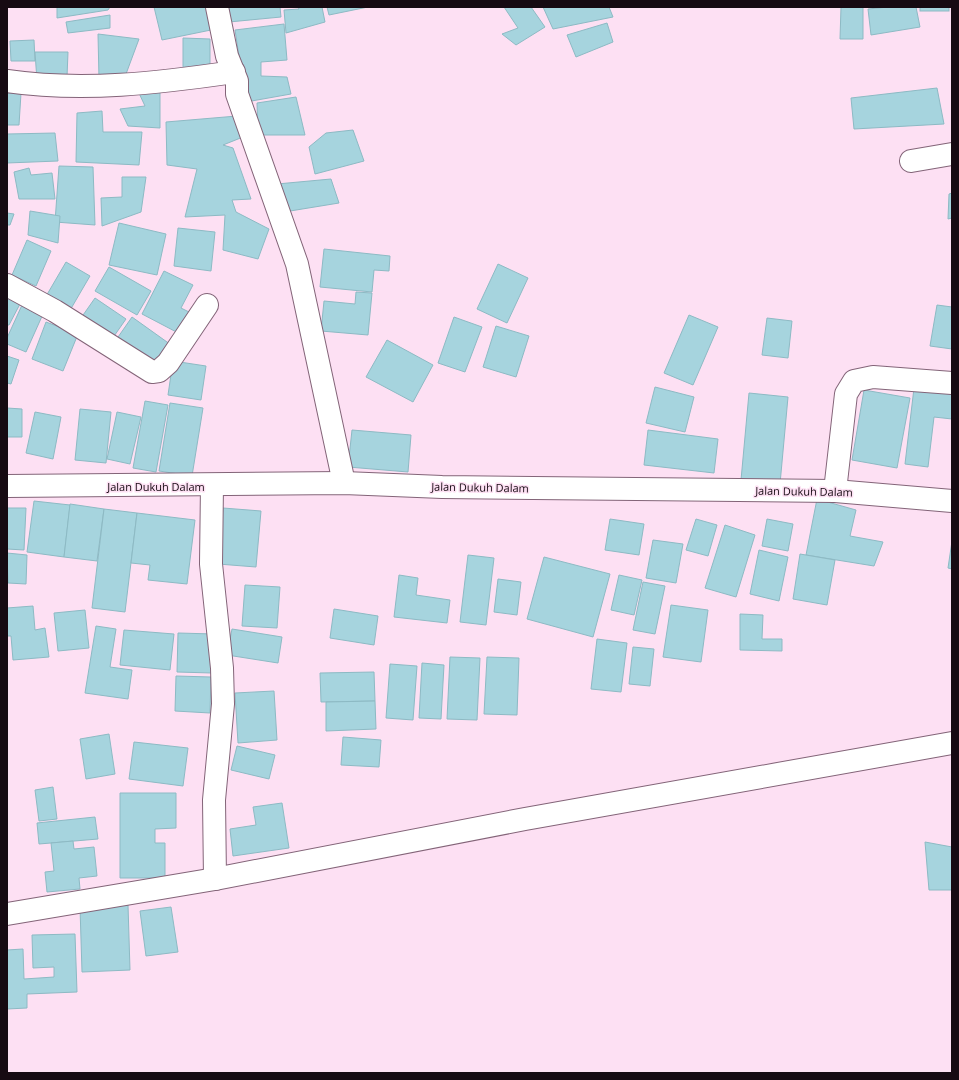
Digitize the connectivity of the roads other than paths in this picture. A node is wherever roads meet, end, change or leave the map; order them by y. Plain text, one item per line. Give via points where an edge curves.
1 (217, 7) edge
2 (234, 72) junction
3 (7, 81) edge
4 (952, 154) edge
5 (911, 161) dead end
6 (7, 285) edge
7 (207, 305) dead end
8 (952, 383) edge
9 (344, 483) junction
10 (212, 485) junction
11 (7, 486) edge
12 (835, 491) junction
13 (952, 501) edge
14 (952, 743) edge
15 (215, 879) junction
16 (7, 914) edge

1 - 2 street via 227,56
2 - 3 street via 112,86
2 - 9 street via 238,81 237,94 296,264
4 - 5 street
6 - 7 street via 55,311 152,372 159,371 168,363
8 - 12 street via 873,377 854,381 846,394
9 - 10 street, Jalan Dukuh Dalam
9 - 12 street, Jalan Dukuh Dalam via 442,487
10 - 11 street, Jalan Dukuh Dalam
10 - 15 street via 211,564 222,668 222,704 214,800
12 - 13 street, Jalan Dukuh Dalam
14 - 15 street via 525,819
15 - 16 street

